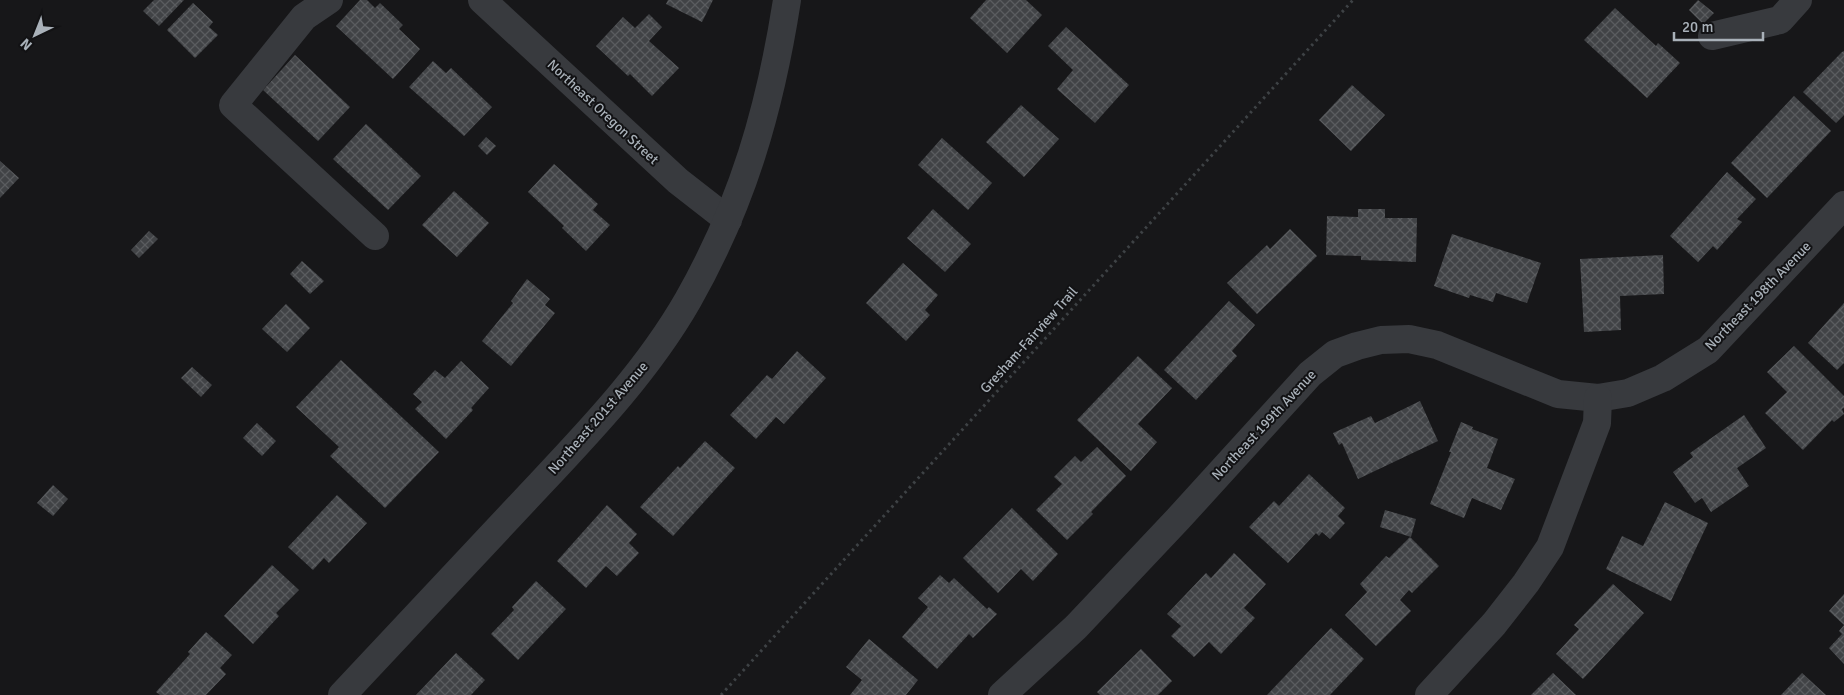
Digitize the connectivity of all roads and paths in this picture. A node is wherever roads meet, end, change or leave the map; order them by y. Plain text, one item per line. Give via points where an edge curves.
1 (329, 0) edge
2 (482, 0) edge
3 (787, 0) edge
4 (1353, 0) edge
5 (1798, 0) edge
6 (1712, 36) dead end
7 (1844, 205) edge
8 (728, 220) junction
9 (375, 236) dead end
10 (1598, 398) junction
11 (342, 695) edge
12 (721, 695) edge
13 (1002, 695) edge
14 (1429, 695) edge

1 - 9 street via 304,17 233,105
2 - 8 street, Northeast Oregon Street via 678,181
3 - 8 street, Northeast 201st Avenue via 771,88 747,172
4 - 12 path, Gresham-Fairview Trail
5 - 6 street via 1780,20
7 - 10 street, Northeast 198th Avenue via 1708,350 1664,378 1628,393
8 - 11 street, Northeast 201st Avenue via 688,300 628,387
10 - 13 street, Northeast 199th Avenue via 1558,394 1437,346 1409,339 1381,340 1335,354 1310,374 1076,627
10 - 14 street via 1596,423 1550,547 1494,624

